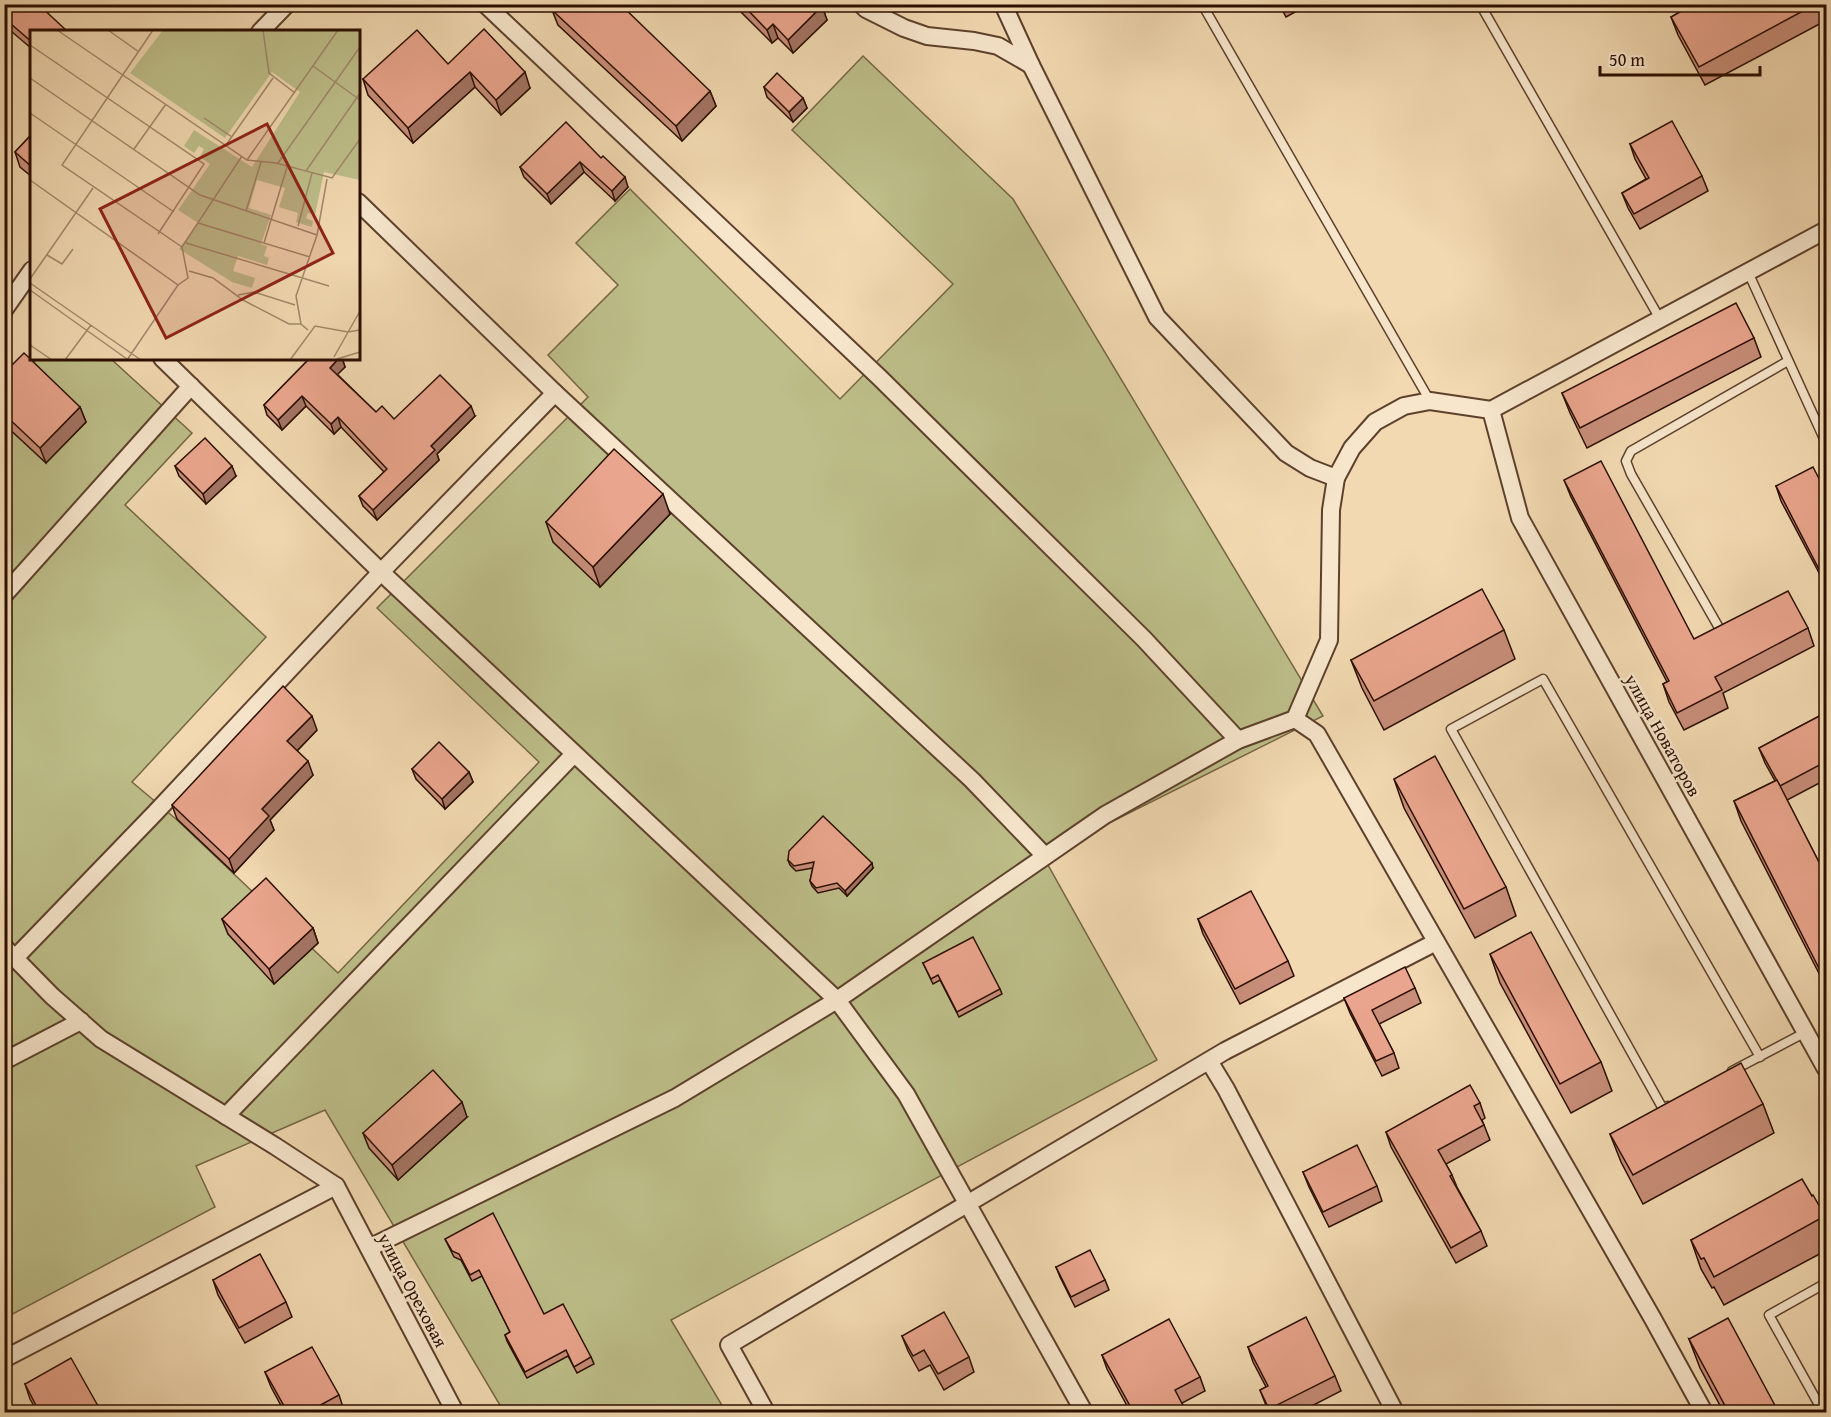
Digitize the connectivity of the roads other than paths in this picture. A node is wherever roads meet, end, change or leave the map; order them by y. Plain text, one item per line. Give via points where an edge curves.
1 (287, 4) edge
2 (485, 4) edge
3 (861, 4) edge
4 (1003, 4) edge
5 (1202, 4) edge
6 (1480, 4) edge
7 (262, 30) edge
8 (1030, 65) junction
9 (360, 204) edge
10 (1827, 230) edge
11 (1748, 272) junction
12 (30, 273) edge
13 (4, 310) edge
14 (1660, 319) junction
15 (164, 360) edge
16 (1788, 361) junction
17 (191, 386) junction
18 (555, 393) junction
19 (1430, 401) junction
20 (1491, 410) junction
21 (1827, 443) edge
22 (1336, 478) junction
23 (381, 572) junction
24 (4, 595) edge
25 (1718, 626) edge
26 (1295, 719) junction
27 (1238, 740) junction
28 (574, 754) junction
29 (1045, 856) junction
30 (1436, 942) junction
31 (10, 952) edge
32 (837, 1000) junction
33 (81, 1021) junction
34 (1806, 1032) junction
35 (1760, 1057) junction
36 (4, 1061) edge
37 (1209, 1061) junction
38 (1827, 1069) edge
39 (1721, 1078) edge
40 (1672, 1104) edge
41 (226, 1116) junction
42 (336, 1186) junction
43 (968, 1204) junction
44 (369, 1248) junction
45 (1827, 1283) edge
46 (4, 1359) edge
47 (454, 1412) edge
48 (766, 1413) edge
49 (1084, 1413) edge
50 (1395, 1413) edge
51 (1704, 1413) edge
52 (1823, 1413) edge

1 - 7 street
2 - 27 street via 880,378 1144,639
3 - 8 street via 904,28 927,36 998,46
4 - 8 street
5 - 19 lane
6 - 14 lane
8 - 22 street via 1156,317 1286,453
9 - 18 street
10 - 11 street
11 - 14 street
11 - 16 lane
12 - 13 street
14 - 20 street
15 - 17 street
16 - 21 lane
16 - 25 lane via 1632,451 1626,461
17 - 23 street
17 - 24 street
18 - 23 street
18 - 29 street via 972,780
19 - 20 street
19 - 22 street via 1404,406 1375,422 1352,448
20 - 34 street, улица Новаторов via 1520,518
22 - 26 street via 1331,510 1329,640
23 - 28 street
23 - 31 street via 155,813
26 - 27 street
26 - 30 street via 1317,734
27 - 29 street via 1105,815
28 - 32 street
28 - 41 street
29 - 32 street
30 - 37 street
30 - 51 street
31 - 33 street
32 - 43 street via 906,1094
32 - 44 street via 675,1098
33 - 36 street
33 - 41 street via 101,1039
34 - 35 lane
34 - 38 street, улица Новаторов
35 - 39 lane
35 - 40 lane via 1543,679 1451,729 1663,1109
37 - 43 street
37 - 50 street
41 - 42 street
42 - 44 street, улица Ореховая
42 - 46 street
43 - 48 street via 729,1345
43 - 49 street
44 - 47 street, улица Ореховая
45 - 52 lane via 1769,1315

